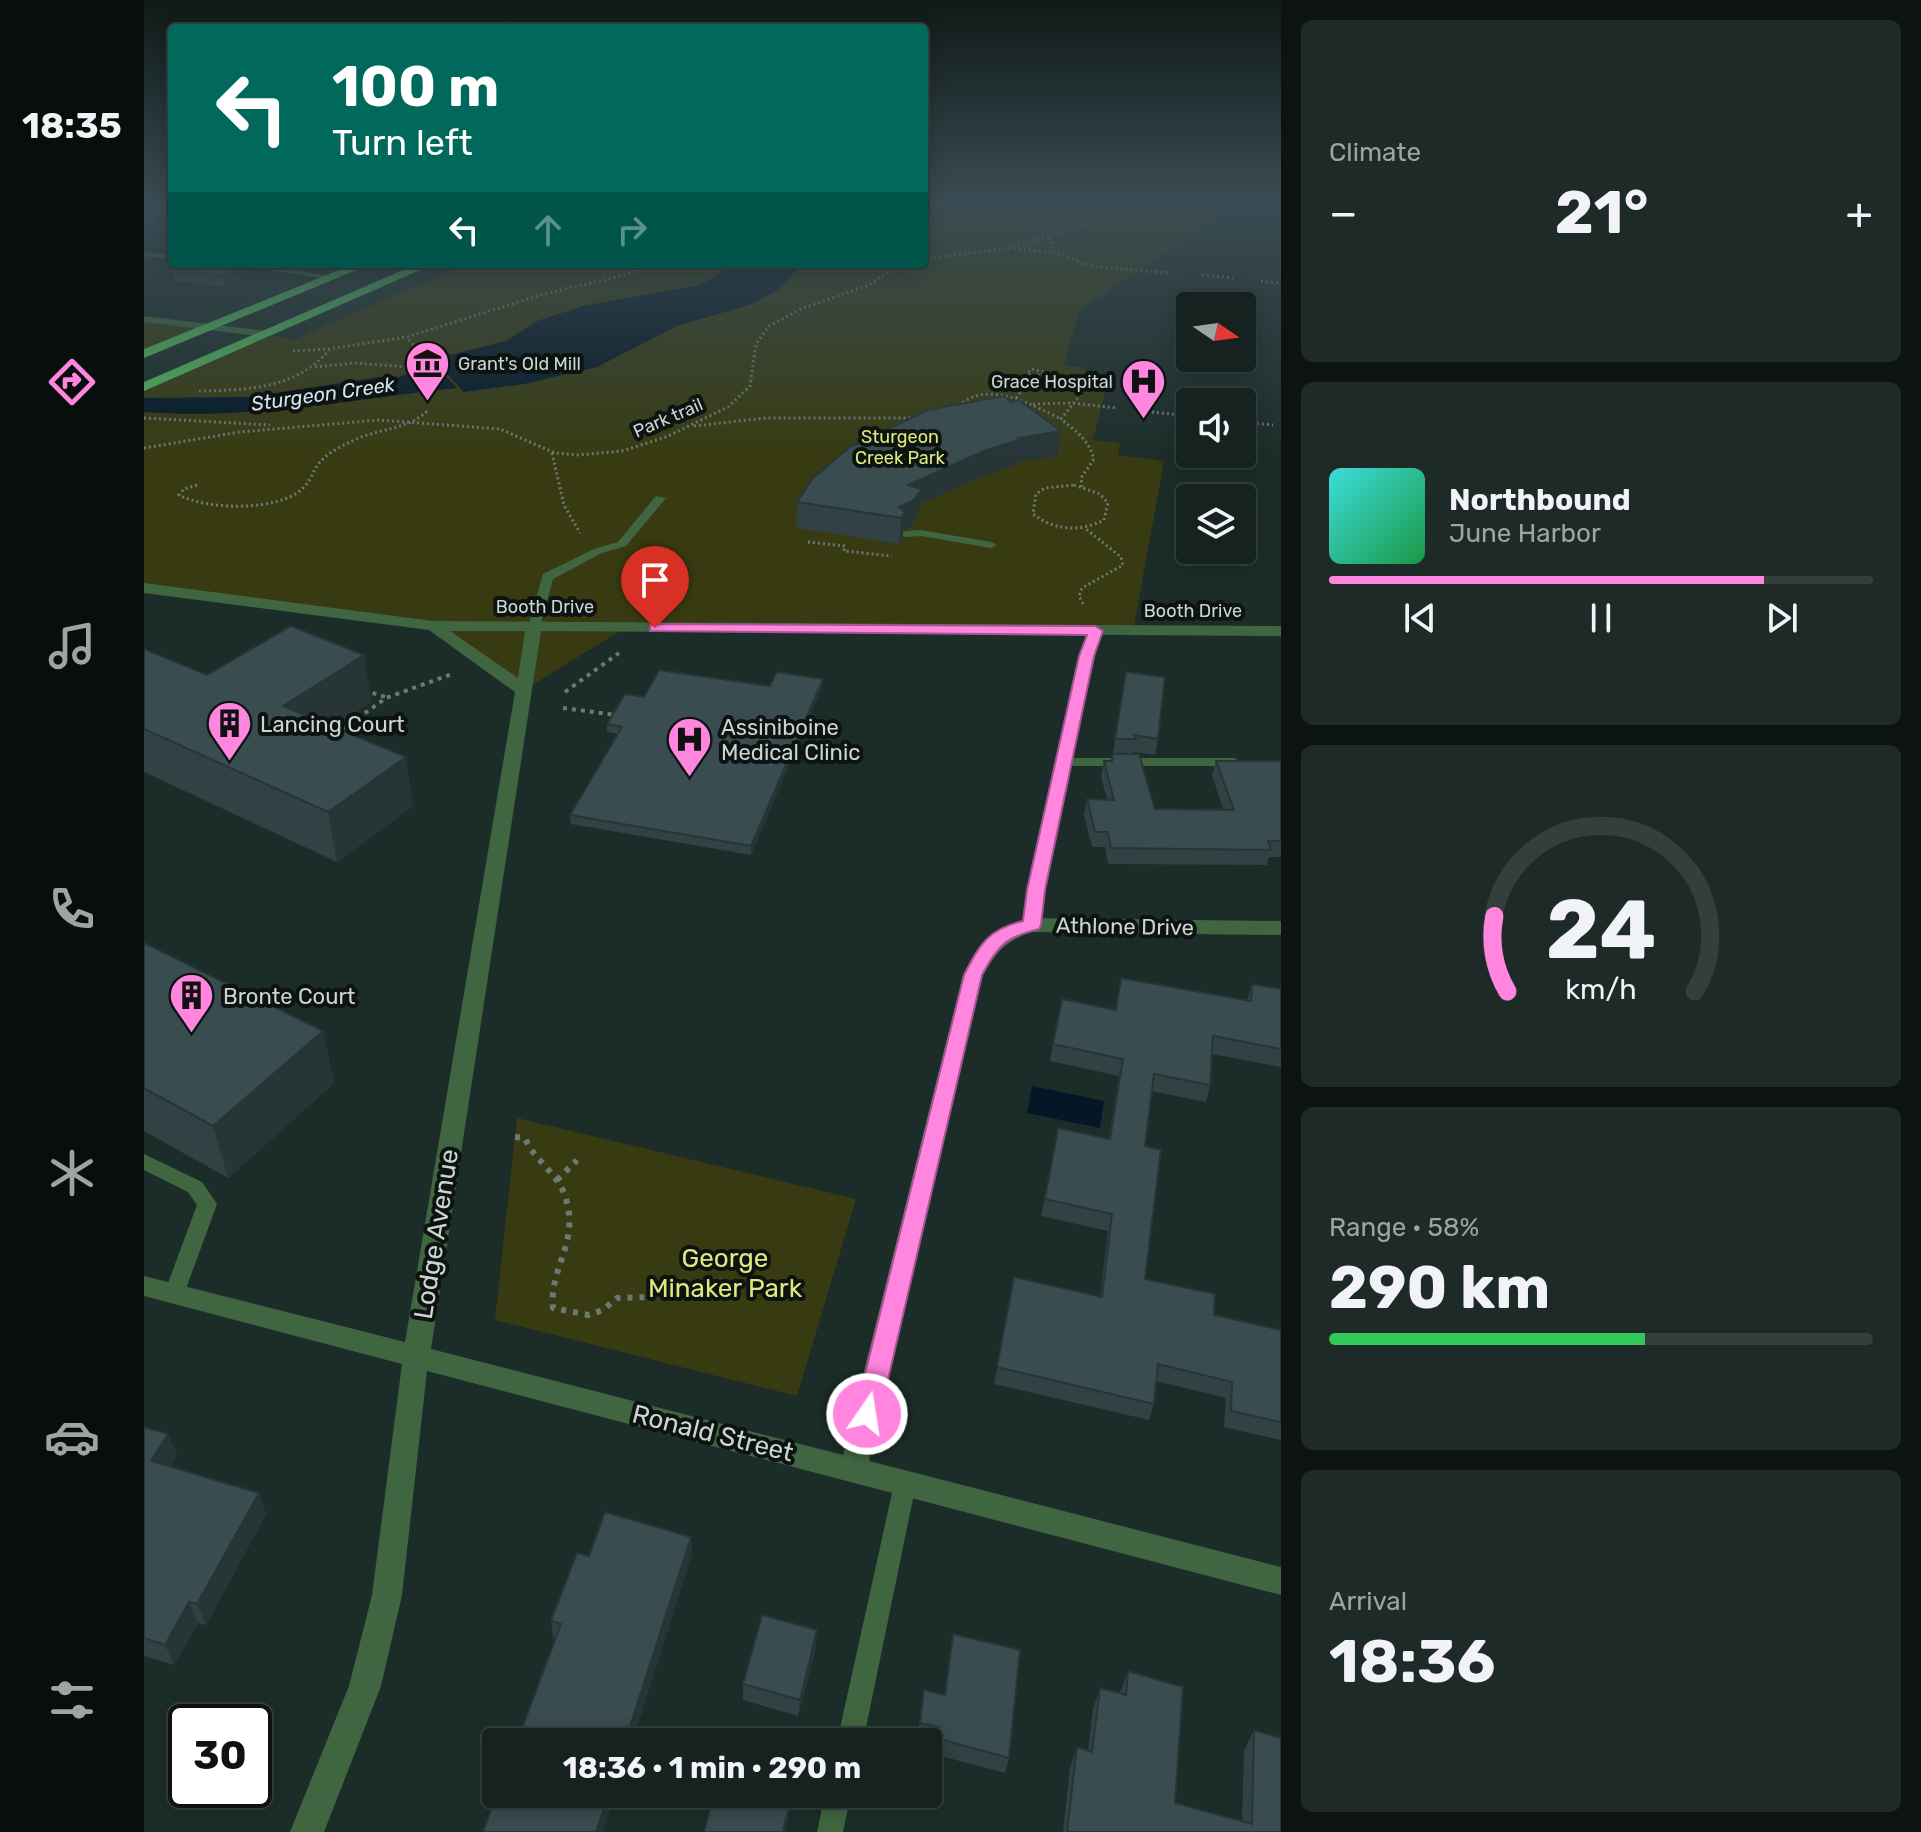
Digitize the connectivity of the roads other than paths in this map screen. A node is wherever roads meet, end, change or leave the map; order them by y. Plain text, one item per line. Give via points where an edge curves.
1 (305, 288) edge
2 (371, 288) edge
3 (144, 319) edge
4 (209, 328) junction
5 (266, 334) junction
6 (144, 354) edge
7 (144, 387) edge
8 (660, 498) dead end
9 (906, 534) edge
10 (991, 545) dead end
11 (144, 588) edge
12 (433, 626) junction
13 (534, 627) junction
14 (1095, 631) junction
15 (1281, 631) edge
16 (524, 690) junction
17 (1064, 762) junction
18 (1250, 762) edge
19 (1032, 925) junction
20 (1281, 928) edge
21 (144, 1161) edge
22 (144, 1286) edge
23 (174, 1294) junction
24 (416, 1356) junction
25 (853, 1470) junction
26 (905, 1484) junction
27 (1281, 1581) edge
28 (853, 1728) edge
29 (835, 1808) edge
30 (307, 1832) edge
31 (830, 1832) edge

1 - 4 highway
2 - 5 highway
3 - 4 street
4 - 5 street
4 - 6 highway
5 - 7 highway
8 - 13 lane via 622,544 547,577
9 - 10 lane
11 - 12 street, Booth Drive
12 - 13 street, Booth Drive
12 - 16 street, Booth Drive
13 - 14 street, Booth Drive
13 - 16 street, Lodge Avenue
14 - 15 street, Booth Drive
14 - 17 lane
16 - 24 street, Lodge Avenue
17 - 18 lane
17 - 19 lane
19 - 20 street, Athlone Drive
19 - 25 street, Athlone Drive via 1006,931 986,950 973,975
21 - 23 lane via 195,1187 207,1204
22 - 23 street, Ronald Street
23 - 24 street, Ronald Street
24 - 25 street, Ronald Street
24 - 30 street, Lodge Avenue via 387,1595 365,1686
25 - 26 street, Ronald Street
26 - 27 street, Ronald Street
26 - 28 lane
29 - 31 lane

